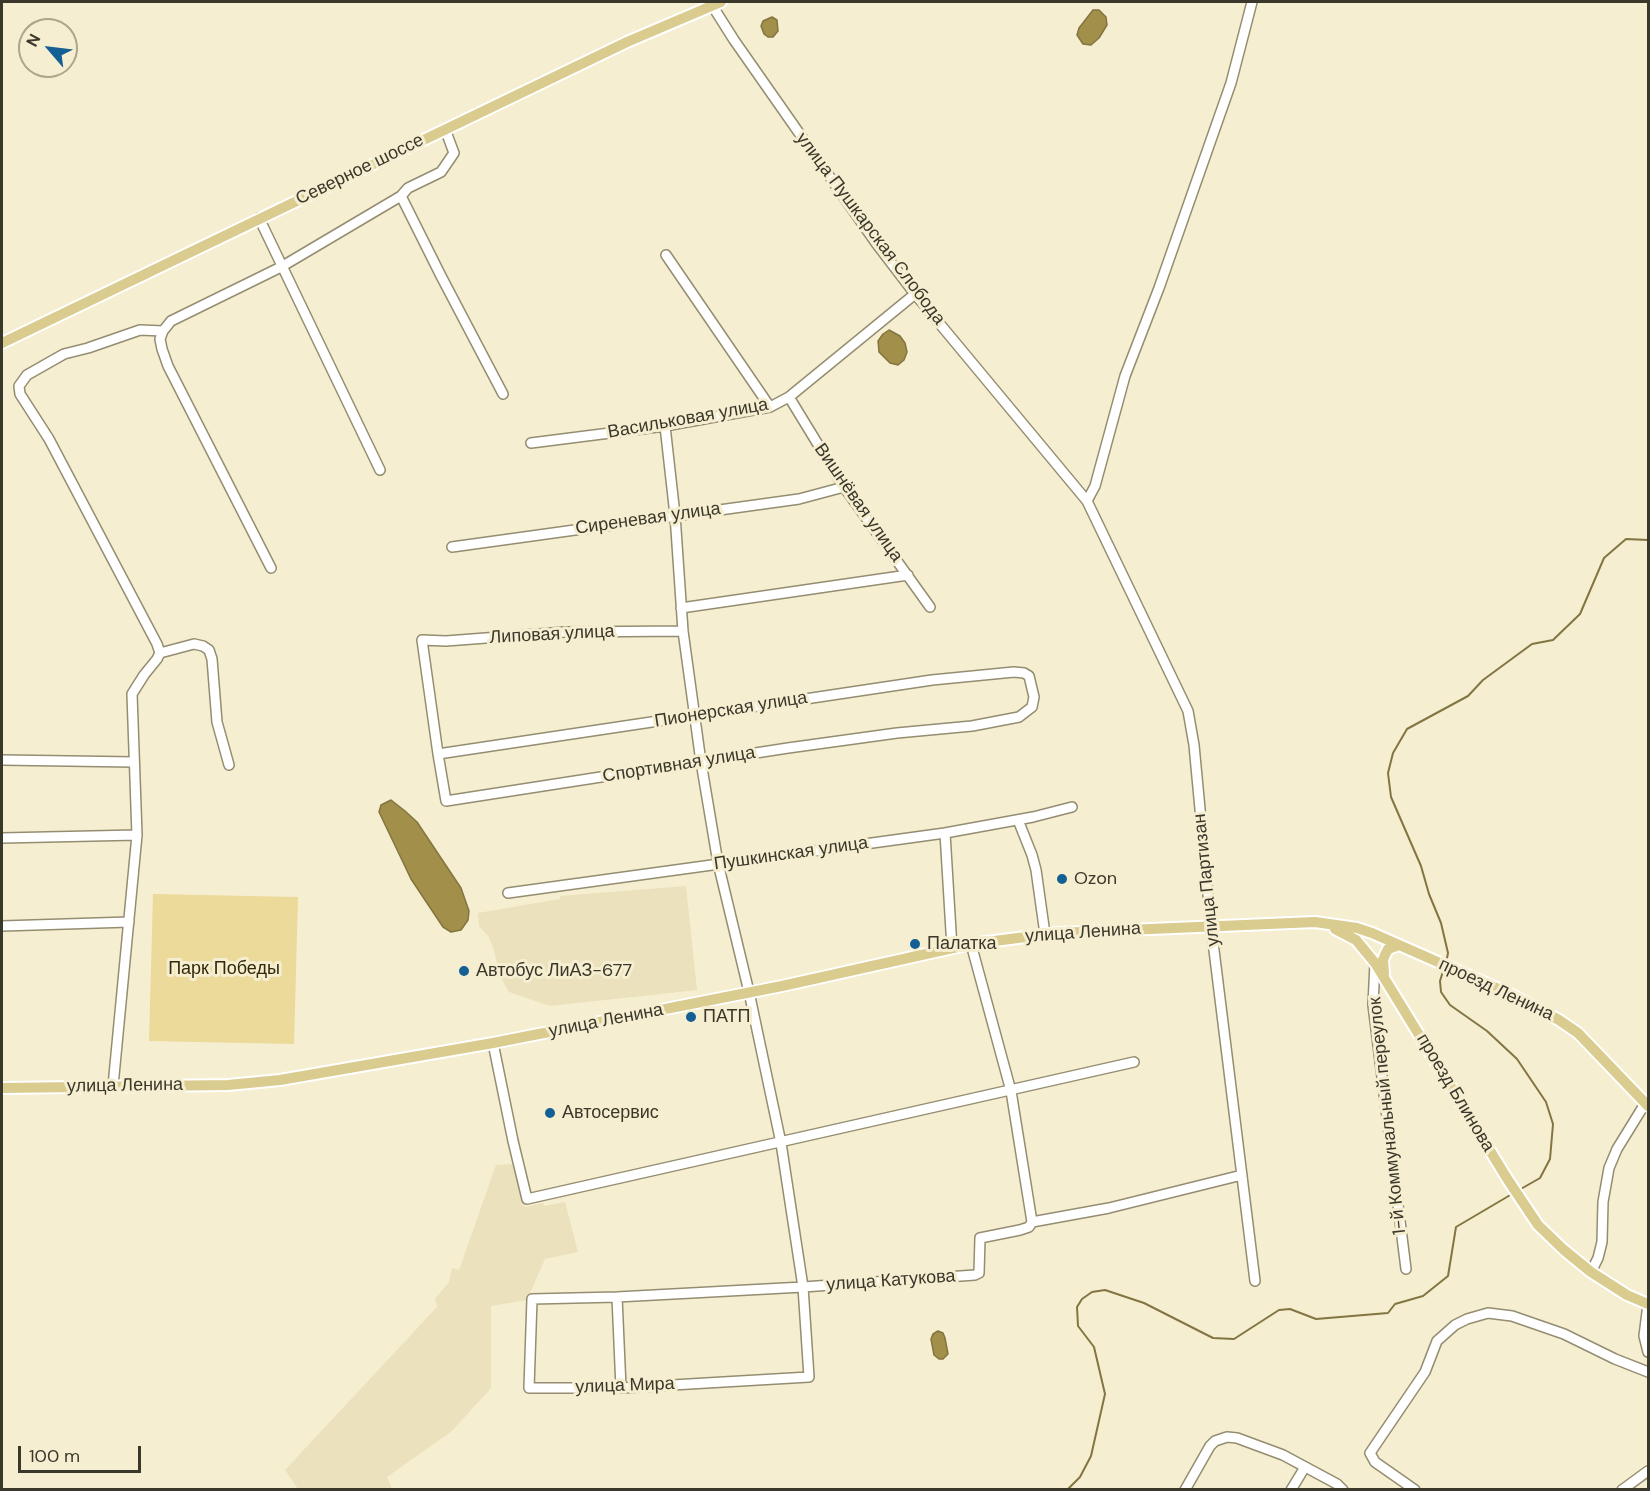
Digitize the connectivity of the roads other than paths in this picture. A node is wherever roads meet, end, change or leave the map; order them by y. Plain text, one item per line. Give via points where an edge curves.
1 (714, 2) edge
2 (1252, 2) edge
3 (445, 129) junction
4 (401, 196) junction
5 (259, 218) junction
6 (666, 255) dead end
7 (281, 267) junction
8 (915, 294) junction
9 (163, 331) junction
10 (2, 343) edge
11 (503, 394) dead end
12 (789, 397) junction
13 (770, 407) junction
14 (665, 426) junction
15 (531, 443) dead end
16 (380, 470) dead end
17 (843, 487) junction
18 (1087, 501) junction
19 (675, 515) junction
20 (452, 547) dead end
21 (271, 568) dead end
22 (908, 575) junction
23 (930, 607) dead end
24 (681, 608) junction
25 (683, 631) junction
26 (422, 640) joint
27 (160, 653) junction
28 (1024, 673) joint
29 (695, 715) junction
30 (438, 754) junction
31 (2, 760) edge
32 (134, 762) junction
33 (701, 762) junction
34 (229, 765) dead end
35 (1072, 807) dead end
36 (1018, 820) junction
37 (945, 833) junction
38 (137, 836) junction
39 (2, 838) edge
40 (718, 863) junction
41 (508, 892) dead end
42 (129, 922) junction
43 (1315, 922) junction
44 (2, 926) edge
45 (1211, 926) junction
46 (1045, 934) junction
47 (971, 944) junction
48 (1399, 945) junction
49 (952, 948) junction
50 (1375, 963) junction
51 (1385, 980) junction
52 (749, 992) junction
53 (493, 1043) junction
54 (1134, 1062) dead end
55 (113, 1086) junction
56 (2, 1089) edge
57 (1011, 1091) junction
58 (1647, 1104) edge
59 (780, 1143) junction
60 (1242, 1175) junction
61 (1032, 1222) junction
62 (1406, 1269) dead end
63 (1591, 1272) junction
64 (1255, 1281) dead end
65 (803, 1287) junction
66 (617, 1297) junction
67 (532, 1299) joint
68 (1648, 1304) edge
69 (1648, 1353) edge
70 (1648, 1372) edge
71 (621, 1388) junction
72 (1305, 1467) junction
73 (1648, 1471) edge
74 (1185, 1490) edge
75 (1291, 1490) edge
76 (1343, 1490) edge
77 (1415, 1490) edge
78 (1622, 1490) edge

1 - 3 main road, Северное шоссе
1 - 8 street, улица Пушкарская Слобода via 734,40
2 - 18 street via 1231,83 1125,376 1095,486
3 - 4 street via 454,153 452,158 441,172 408,188
3 - 5 main road, Северное шоссе
4 - 7 street
4 - 11 street
5 - 7 street
5 - 10 main road, Северное шоссе
6 - 13 street
7 - 9 street via 171,321
7 - 16 street
8 - 12 street, Васильковая улица
8 - 18 street, улица Пушкарская Слобода
9 - 21 street via 160,339 168,366
9 - 27 street via 140,330 64,354 27,375 19,386
12 - 13 street, Васильковая улица
12 - 17 street, Вишнёвая улица
13 - 14 street, Васильковая улица
14 - 15 street, Васильковая улица
14 - 19 street
17 - 19 street, Сиреневая улица via 799,499
17 - 22 street, Вишнёвая улица
18 - 45 street, улица Партизан via 1188,711
19 - 20 street, Сиреневая улица
19 - 24 street
22 - 23 street, Вишнёвая улица
22 - 24 street
24 - 25 street
25 - 26 street, Липовая улица via 565,632
25 - 29 street
26 - 30 street, Спортивная улица
27 - 32 street via 132,694
27 - 34 street via 194,644 209,650 217,722
28 - 29 street, Пионерская улица via 932,680
28 - 33 street, Спортивная улица via 1029,676 1034,697 1032,707 1019,717
29 - 30 street, Пионерская улица
29 - 33 street
30 - 33 street, Спортивная улица via 446,801
31 - 32 street
32 - 38 street
33 - 40 street
35 - 36 street, Пушкинская улица
36 - 37 street, Пушкинская улица
36 - 46 street via 1036,870
37 - 40 street, Пушкинская улица
37 - 49 street
38 - 39 street
38 - 42 street
40 - 41 street, Пушкинская улица
40 - 52 street
42 - 44 street
42 - 55 street
43 - 45 main road, улица Ленина
43 - 48 main road, проезд Ленина via 1357,928
43 - 50 main road, проезд Блинова via 1356,940
45 - 46 main road, улица Ленина
45 - 60 street, улица Партизан
46 - 47 main road, улица Ленина
47 - 49 main road, улица Ленина
47 - 57 street
48 - 51 main road via 1388,949 1383,960
48 - 58 main road, проезд Ленина via 1559,1020 1578,1033
49 - 52 main road, улица Ленина
50 - 51 main road, проезд Блинова
50 - 62 street, 1-й Коммунальный переулок via 1373,1005
51 - 63 main road, проезд Блинова via 1521,1202 1548,1236
52 - 53 main road, улица Ленина
52 - 59 street
53 - 55 main road, улица Ленина via 280,1080 228,1085
53 - 59 street via 527,1199
54 - 57 street
55 - 56 main road, улица Ленина
57 - 59 street
57 - 61 street
58 - 63 street via 1609,1168 1602,1242
59 - 65 street
60 - 61 street, улица Катукова via 1109,1208
60 - 64 street, улица Партизан
61 - 65 street, улица Катукова via 1020,1230 980,1238 979,1273 975,1275
63 - 68 main road, проезд Блинова
65 - 66 street, улица Катукова
65 - 71 street, улица Мира via 809,1377
66 - 67 street, улица Катукова
66 - 71 street
67 - 71 street, улица Мира via 529,1388
68 - 69 street via 1644,1336
70 - 77 street via 1564,1334 1512,1316 1488,1313 1455,1325 1437,1341 1425,1372 1371,1453 1375,1462
72 - 74 street via 1263,1447 1227,1437 1210,1446
72 - 75 street
72 - 76 street
73 - 78 street

